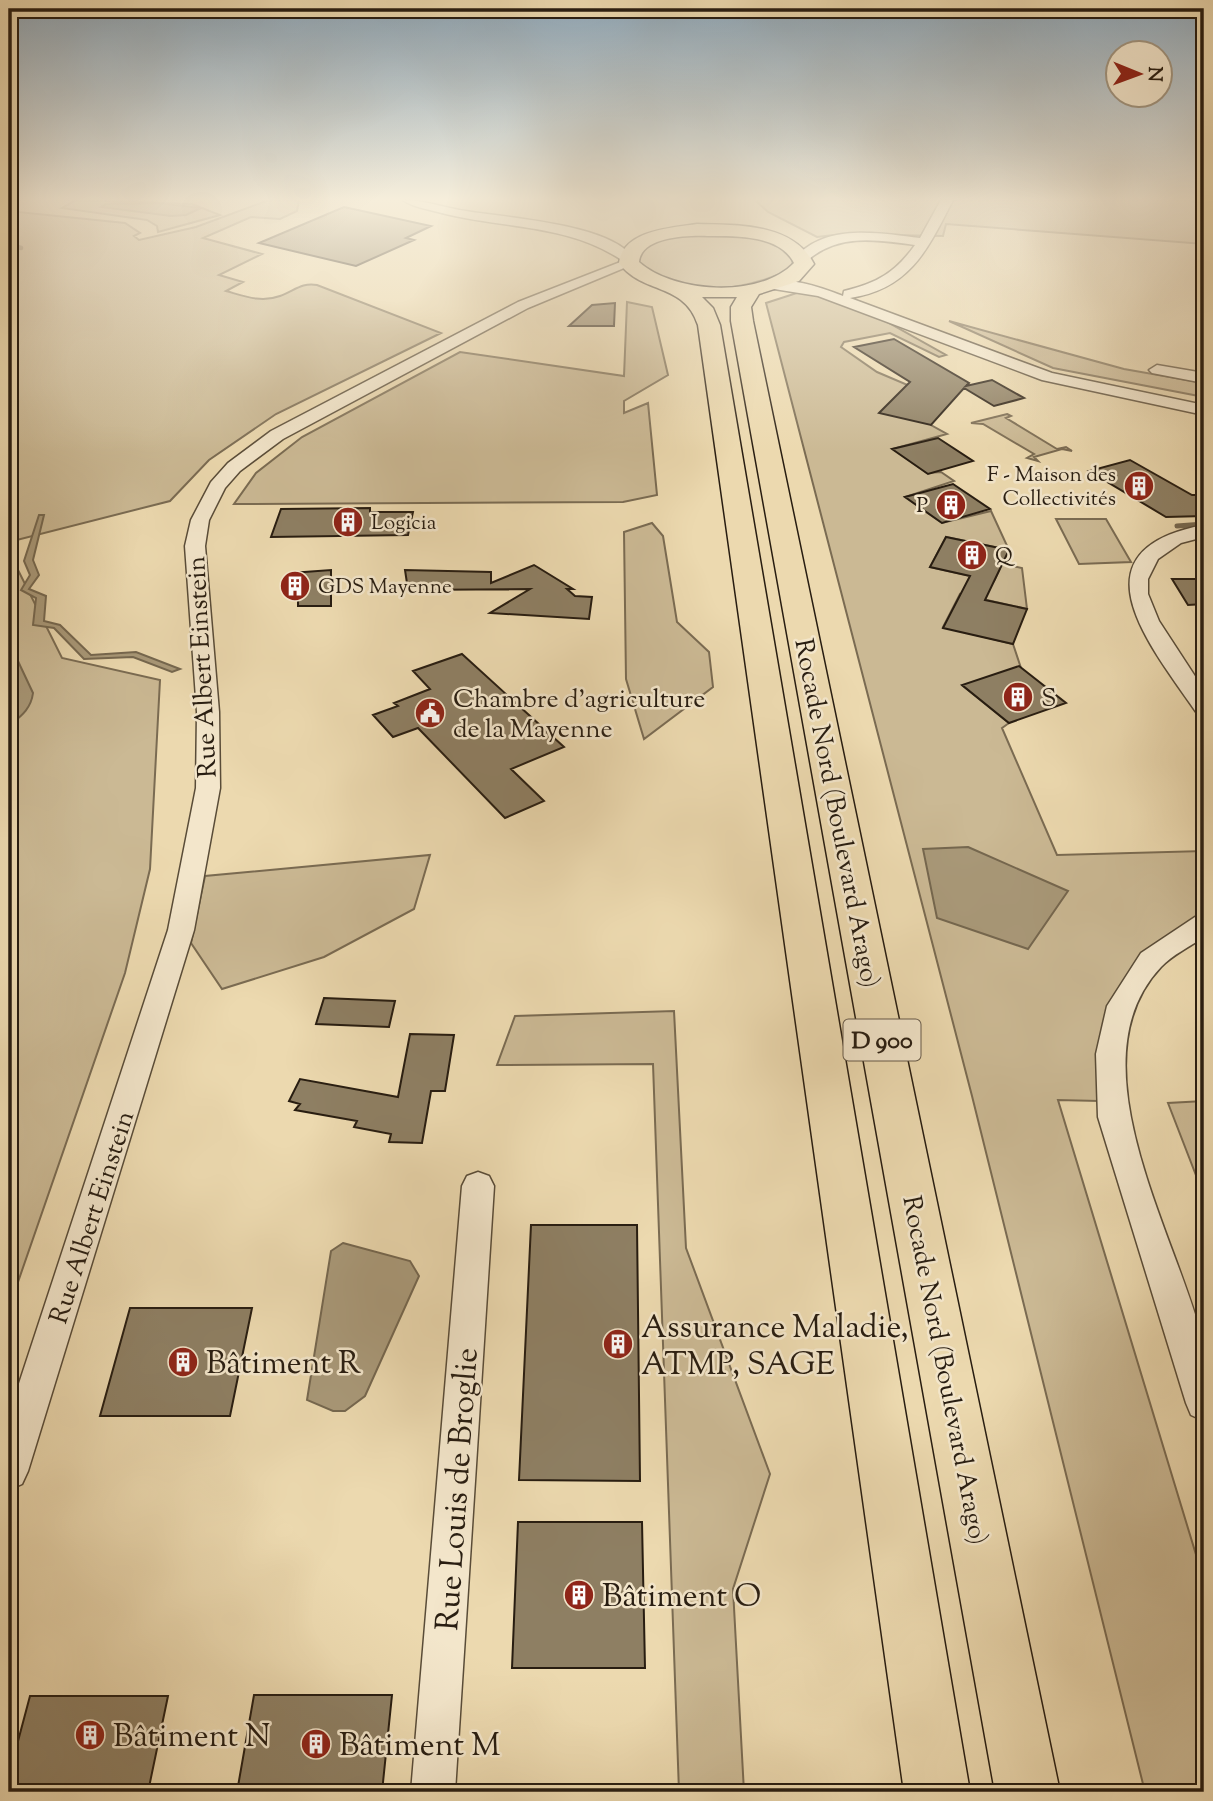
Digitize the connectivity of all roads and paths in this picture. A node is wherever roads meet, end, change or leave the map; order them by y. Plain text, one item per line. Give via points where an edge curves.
1 (573, 284) edge
2 (584, 284) edge
3 (650, 284) edge
4 (769, 284) edge
5 (819, 284) edge
6 (883, 284) edge
7 (666, 285) junction
8 (763, 288) junction
9 (559, 290) junction
10 (849, 294) junction
11 (972, 347) junction
12 (1157, 370) dead end
13 (1204, 379) edge
14 (1204, 410) edge
15 (1204, 531) edge
16 (1204, 707) edge
17 (1204, 924) edge
18 (478, 1186) dead end
19 (1204, 1403) edge
20 (9, 1471) edge
21 (433, 1792) edge
22 (937, 1792) edge
23 (1028, 1792) edge

1 - 9 street, Rue Albert Einstein
2 - 9 street, Rue Albert Einstein
3 - 7 street, Rue Albert Einstein
4 - 8 main road
5 - 10 street
6 - 10 street via 875,291
7 - 8 main road
7 - 22 main road, D 900 via 703,308 709,326
8 - 11 street via 803,287
8 - 23 main road, Rocade Nord (Boulevard Arago) / D 900 via 741,307 742,321
9 - 20 street, Rue Albert Einstein via 277,435 234,467 217,486 200,520 195,546 208,712 208,788 181,930
10 - 11 street
11 - 14 street via 1048,377
12 - 13 street
15 - 16 street via 1168,539 1153,551 1142,566 1138,585 1142,610
17 - 19 street via 1151,960 1121,1006 1111,1054 1113,1117
18 - 21 street, Rue Louis de Broglie

